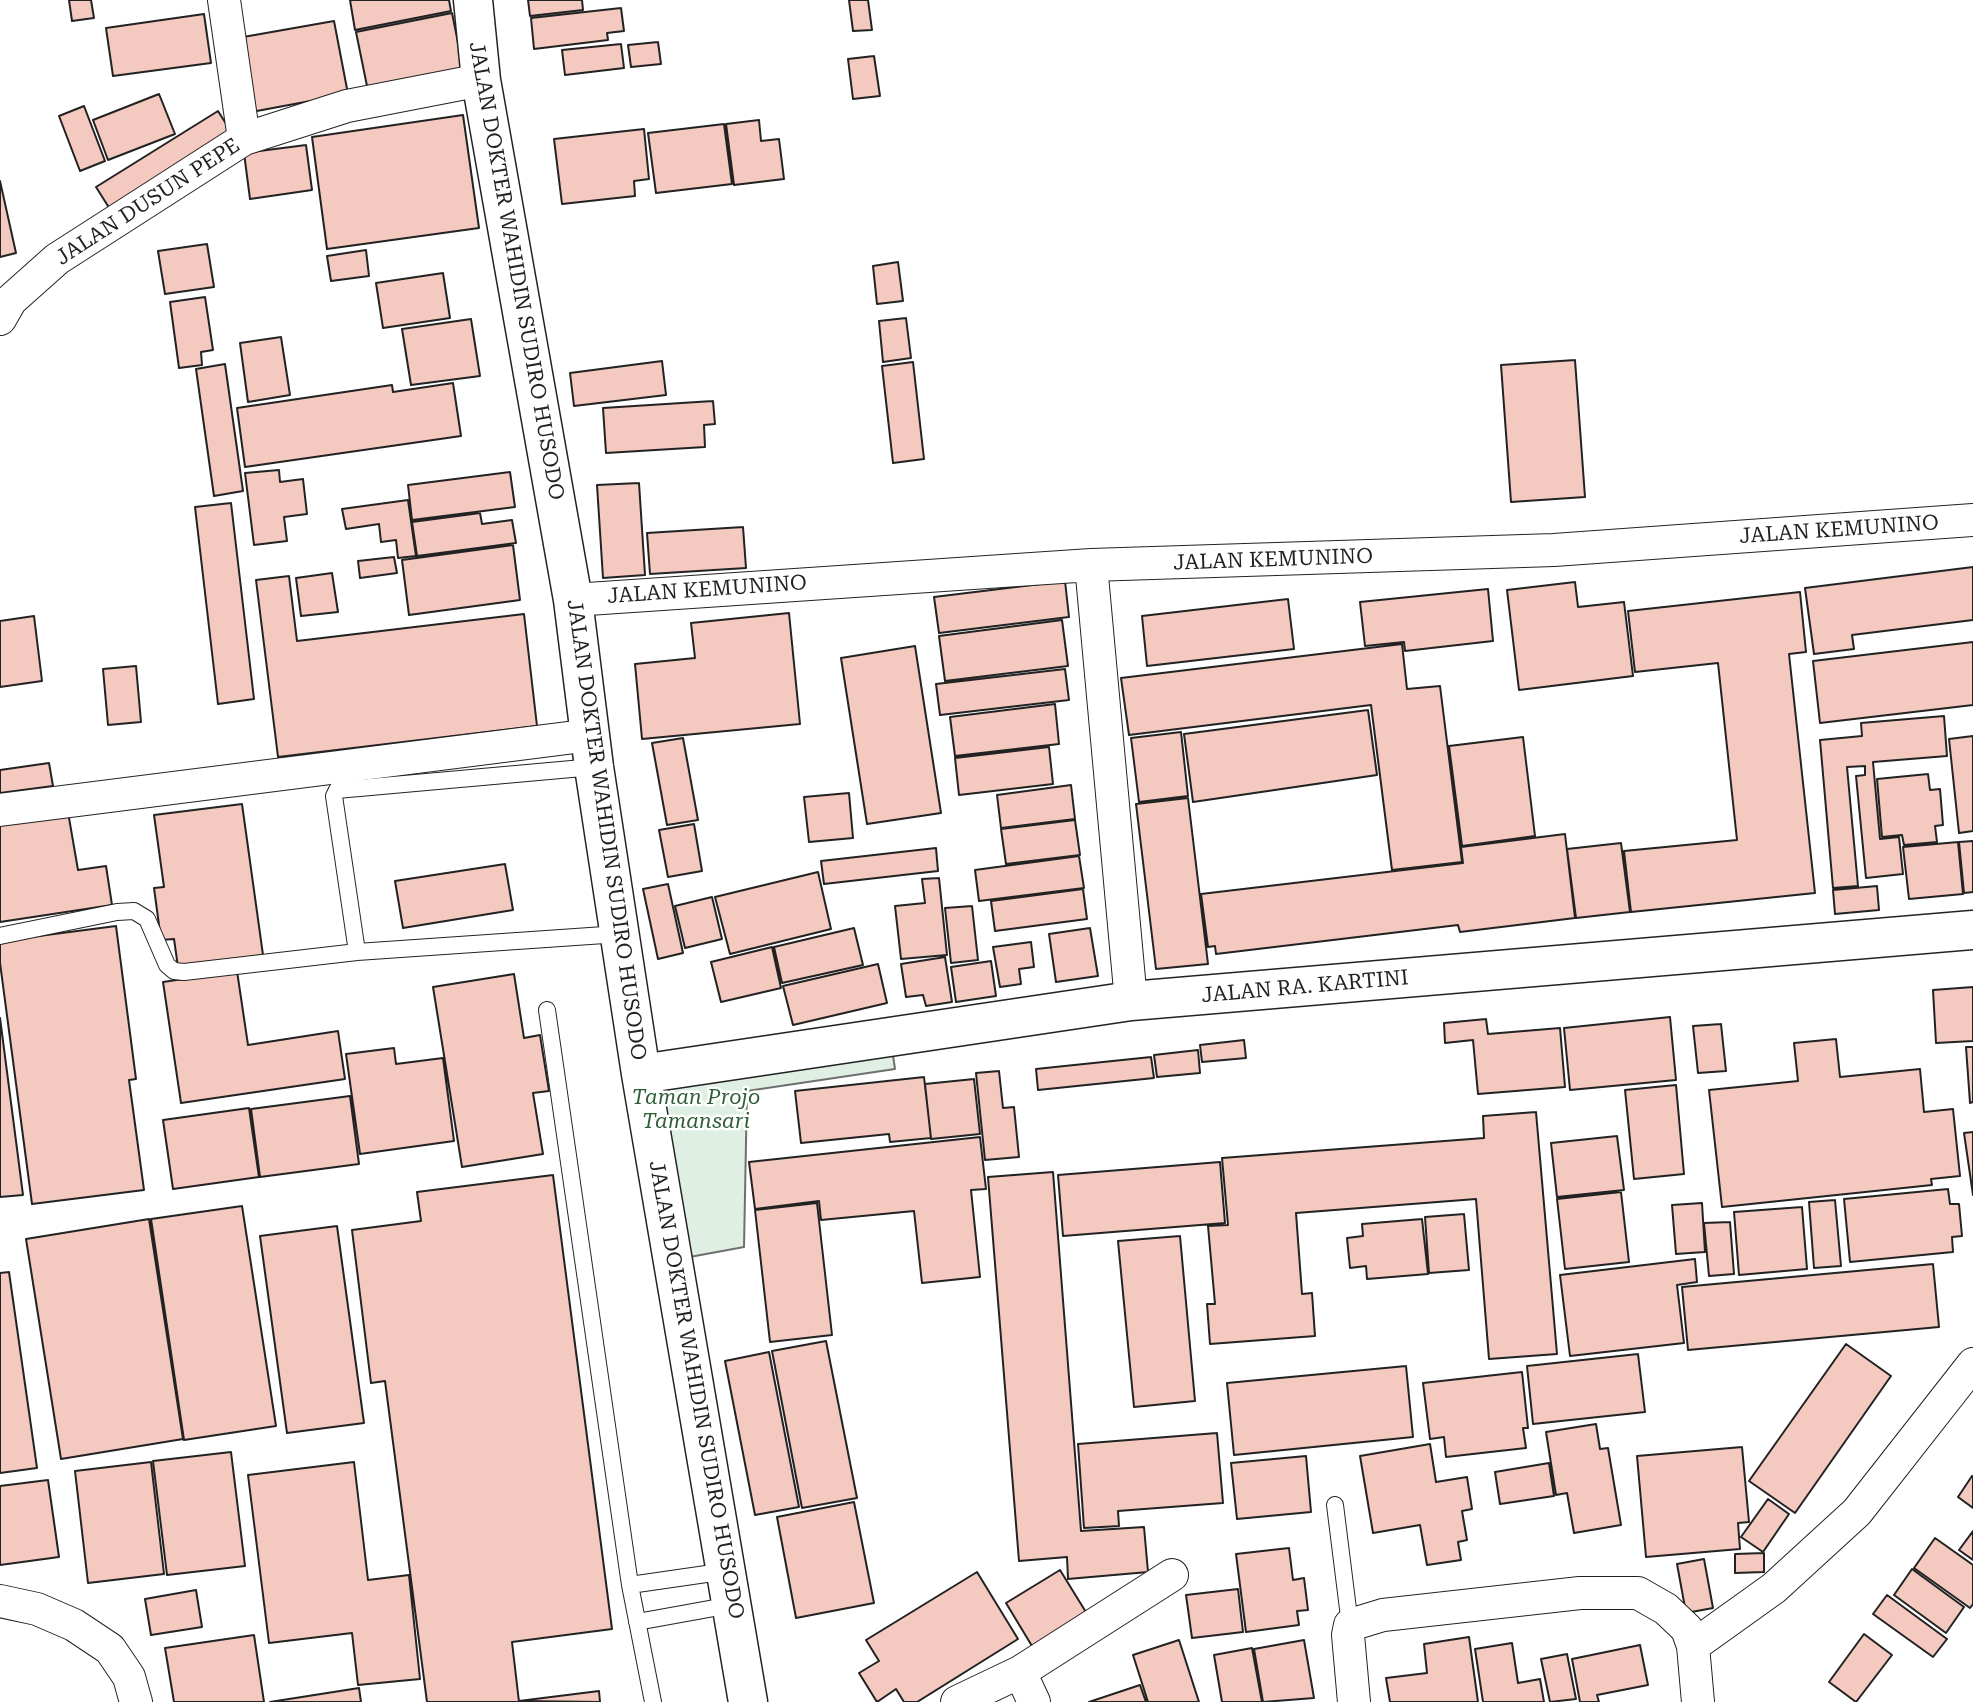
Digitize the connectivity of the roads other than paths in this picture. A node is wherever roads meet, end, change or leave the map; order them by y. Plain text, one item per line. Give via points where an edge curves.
1 (223, 0) edge
2 (472, 0) edge
3 (481, 80) junction
4 (244, 139) junction
5 (0, 319) edge
6 (1973, 520) edge
7 (1091, 565) junction
8 (573, 600) junction
9 (592, 751) junction
10 (0, 810) edge
11 (1973, 930) edge
12 (619, 934) junction
13 (0, 936) edge
14 (357, 952) junction
15 (1131, 1001) junction
16 (547, 1010) dead end
17 (641, 1074) junction
18 (1973, 1364) edge
19 (1335, 1505) dead end
20 (1172, 1575) dead end
21 (630, 1585) junction
22 (730, 1588) junction
23 (0, 1601) edge
24 (637, 1622) junction
25 (1350, 1625) junction
26 (1693, 1646) junction
27 (1020, 1672) junction
28 (136, 1702) edge
29 (653, 1702) edge
30 (748, 1702) edge
31 (957, 1702) edge
32 (1034, 1702) edge
33 (1354, 1702) edge
34 (1698, 1702) edge

1 - 4 street
2 - 3 main road, JALAN DOKTER WAHIDIN SUDIRO HUSODO
3 - 4 street, JALAN DUSUN PEPE via 347,106
3 - 8 main road, JALAN DOKTER WAHIDIN SUDIRO HUSODO
4 - 5 street, JALAN DUSUN PEPE via 57,259 11,300
6 - 7 street, JALAN KEMUNINO via 1554,550
7 - 8 street, JALAN KEMUNINO
7 - 15 street
8 - 9 main road, JALAN DOKTER WAHIDIN SUDIRO HUSODO
9 - 10 street
9 - 12 main road, JALAN DOKTER WAHIDIN SUDIRO HUSODO
9 - 14 lane via 337,790 334,796
11 - 15 main road, JALAN RA. KARTINI
12 - 14 lane
12 - 17 main road, JALAN DOKTER WAHIDIN SUDIRO HUSODO
13 - 14 lane via 134,911 146,919 160,955 174,971
15 - 17 main road, JALAN RA. KARTINI
16 - 21 lane
17 - 22 main road, JALAN DOKTER WAHIDIN SUDIRO HUSODO
18 - 26 street via 1857,1512 1774,1588
19 - 25 lane
20 - 27 street
21 - 22 lane
21 - 24 lane
22 - 24 lane
22 - 30 main road, JALAN DOKTER WAHIDIN SUDIRO HUSODO
23 - 28 street via 37,1609 74,1625 110,1649 129,1677
24 - 29 lane
25 - 26 street via 1396,1613 1580,1593 1638,1593 1666,1609 1686,1629
25 - 33 street
26 - 34 street
27 - 31 street
27 - 32 street

